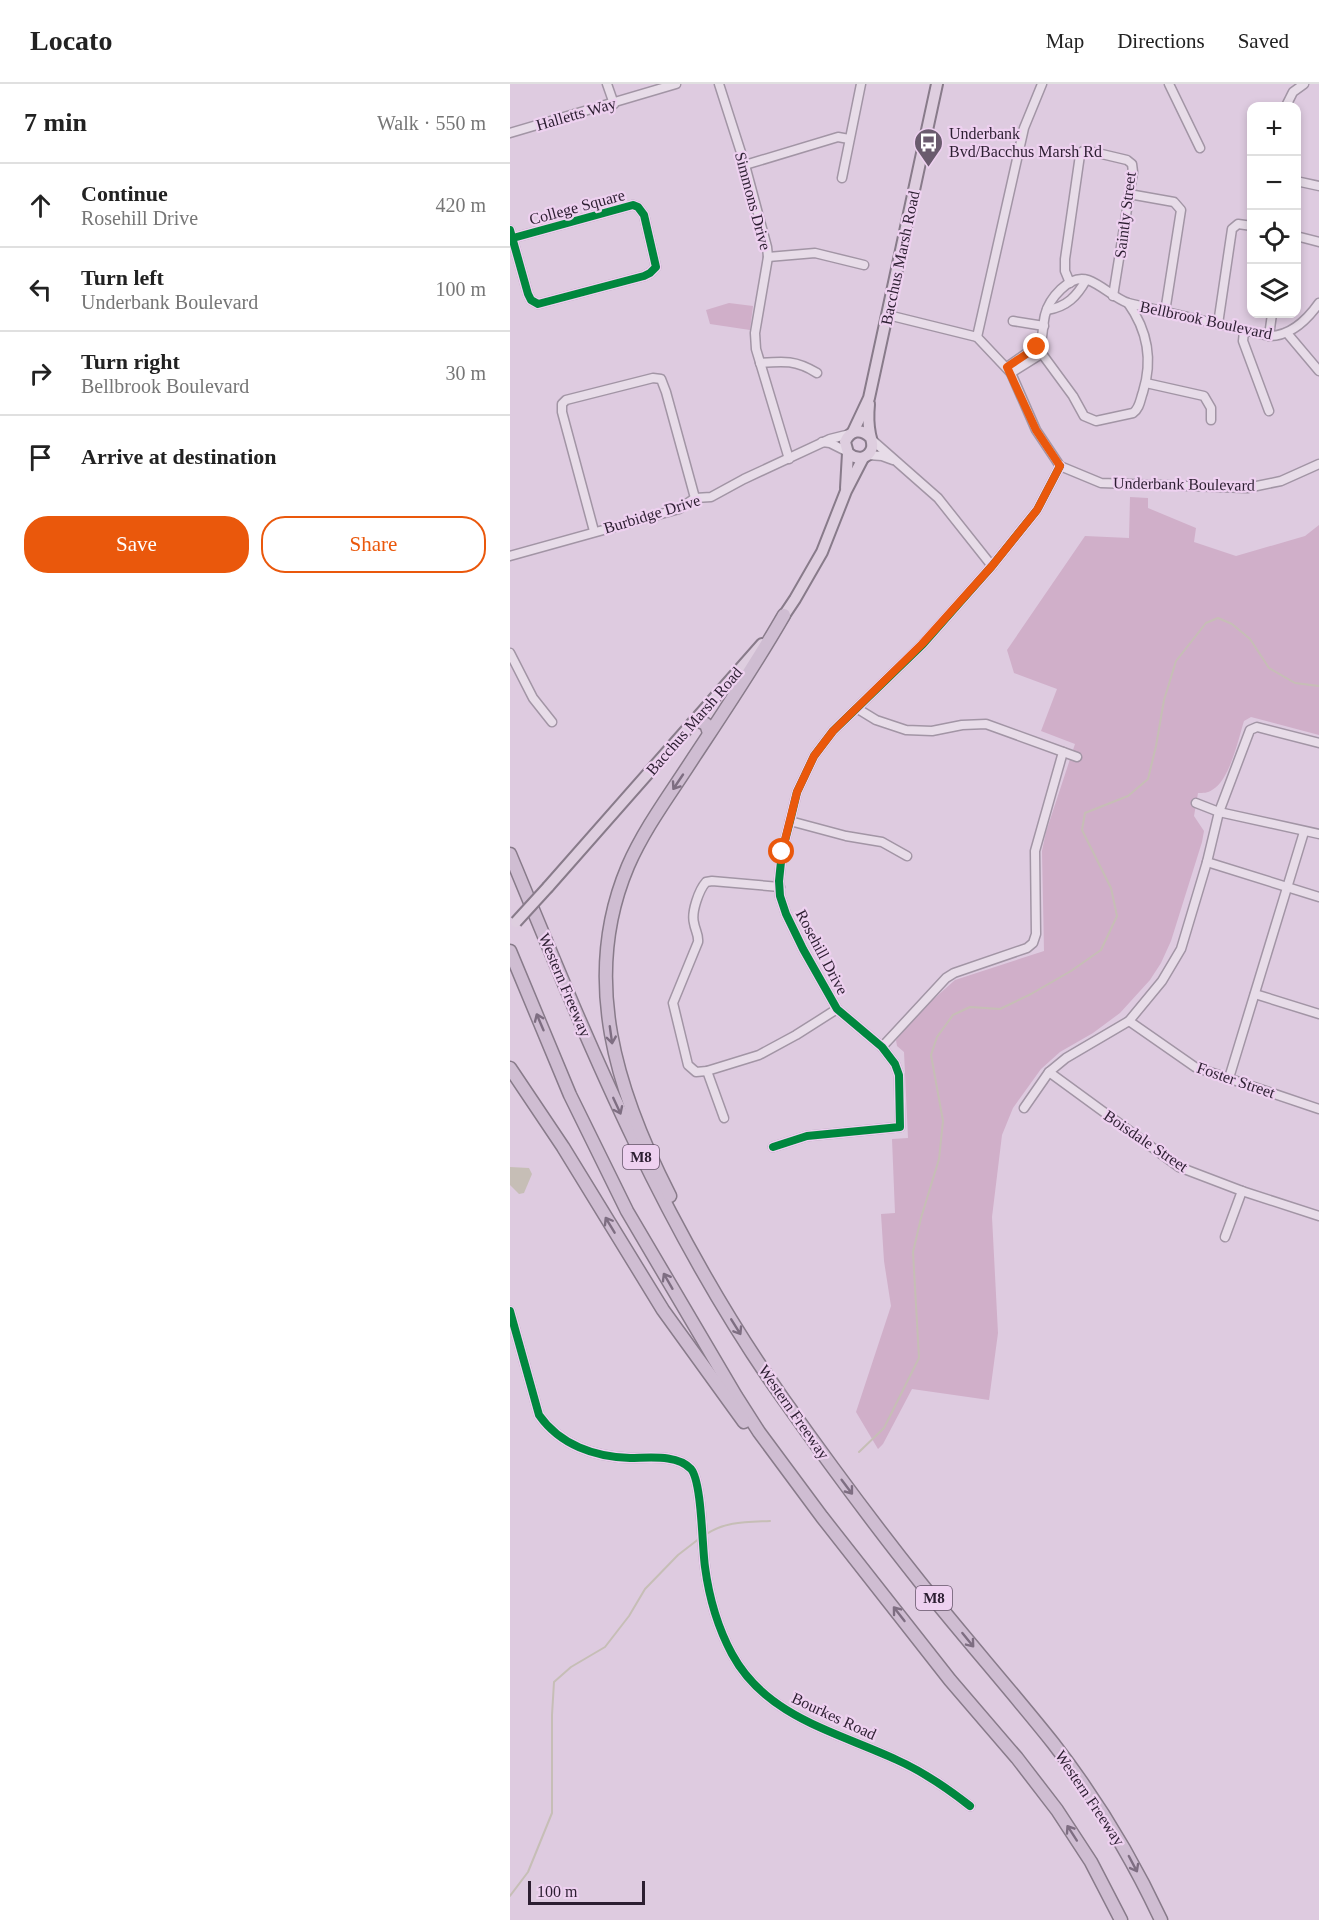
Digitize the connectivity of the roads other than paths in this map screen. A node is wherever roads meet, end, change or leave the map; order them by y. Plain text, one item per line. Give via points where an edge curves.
1 (607, 84) edge
2 (676, 84) edge
3 (719, 84) edge
4 (861, 84) edge
5 (937, 84) edge
6 (1042, 84) edge
7 (1169, 84) edge
8 (1304, 84) edge
9 (1288, 102) edge
10 (614, 104) junction
11 (510, 133) edge
12 (849, 139) junction
13 (1200, 148) dead end
14 (745, 165) junction
15 (842, 178) dead end
16 (1301, 182) edge
17 (1319, 186) edge
18 (1129, 194) junction
19 (1247, 225) edge
20 (512, 234) edge
21 (1301, 237) edge
22 (1319, 242) edge
23 (768, 257) junction
24 (864, 265) dead end
25 (1086, 280) junction
26 (1070, 283) junction
27 (1113, 296) junction
28 (1128, 303) junction
29 (1319, 303) edge
30 (1047, 310) junction
31 (1165, 312) junction
32 (888, 315) junction
33 (1271, 318) edge
34 (1013, 321) dead end
35 (1218, 324) junction
36 (1044, 326) junction
37 (1244, 331) junction
38 (1287, 333) junction
39 (1269, 336) junction
40 (976, 337) junction
41 (1039, 350) junction
42 (760, 363) junction
43 (1009, 370) junction
44 (1319, 371) edge
45 (817, 373) dead end
46 (1146, 383) junction
47 (869, 398) junction
48 (1269, 411) dead end
49 (1211, 420) dead end
50 (851, 433) junction
51 (871, 438) junction
52 (822, 442) junction
53 (847, 452) junction
54 (866, 456) junction
55 (789, 459) junction
56 (897, 461) junction
57 (1319, 464) edge
58 (1060, 466) junction
59 (846, 491) junction
60 (695, 498) junction
61 (594, 531) junction
62 (510, 556) edge
63 (992, 566) junction
64 (784, 615) junction
65 (510, 653) edge
66 (858, 709) junction
67 (696, 720) junction
68 (552, 722) dead end
69 (710, 733) junction
70 (1319, 743) edge
71 (1063, 752) junction
72 (1077, 757) dead end
73 (1196, 803) dead end
74 (1219, 812) junction
75 (790, 820) junction
76 (1304, 832) junction
77 (1319, 834) edge
78 (510, 854) edge
79 (907, 856) dead end
80 (1207, 862) junction
81 (780, 887) junction
82 (1287, 887) junction
83 (1319, 897) edge
84 (510, 929) edge
85 (510, 951) edge
86 (1255, 994) junction
87 (837, 1009) junction
88 (1319, 1014) edge
89 (1129, 1021) junction
90 (882, 1047) junction
91 (510, 1068) edge
92 (707, 1071) junction
93 (1049, 1072) junction
94 (1229, 1078) junction
95 (1024, 1108) dead end
96 (1319, 1108) edge
97 (724, 1118) dead end
98 (773, 1147) dead end
99 (1242, 1191) junction
100 (1319, 1216) edge
101 (1224, 1237) dead end
102 (706, 1277) junction
103 (510, 1311) edge
104 (788, 1473) junction
105 (970, 1806) dead end
106 (1121, 1920) edge
107 (1161, 1920) edge

1 - 10 street
2 - 10 street, Halletts Way
3 - 14 street, Simmons Drive
4 - 12 street
5 - 32 main road, Bacchus Marsh Road
6 - 40 street via 1024,128
7 - 13 street
8 - 9 street
10 - 11 street, Halletts Way
12 - 14 street via 837,137
12 - 15 street
14 - 23 street, Simmons Drive
16 - 17 street
18 - 26 street, Saintly Street via 1132,164 1103,153 1083,151 1065,259
18 - 27 street, Saintly Street
18 - 31 street via 1174,202 1181,210
19 - 35 street via 1238,224 1232,229
20 - 20 street, College Square via 633,205 644,215 656,267 644,276 538,304 528,294
21 - 22 street
23 - 24 street via 815,253
23 - 42 street, Simmons Drive via 755,333
25 - 26 street
25 - 27 street, Bellbrook Boulevard
25 - 30 street via 1064,305
26 - 30 street via 1053,298
27 - 28 street, Bellbrook Boulevard
28 - 31 street, Bellbrook Boulevard
28 - 46 street via 1147,339
29 - 38 street, Bellbrook Boulevard
30 - 36 street
31 - 35 street, Bellbrook Boulevard
32 - 40 street
32 - 47 main road, Bacchus Marsh Road
33 - 39 street
34 - 36 street
35 - 37 street, Bellbrook Boulevard
36 - 41 street
37 - 39 street, Bellbrook Boulevard
37 - 48 street via 1243,341
38 - 39 street, Bellbrook Boulevard
38 - 44 street
40 - 43 street
41 - 43 street
41 - 46 street via 1090,420 1133,413
42 - 45 street via 794,362
42 - 55 street, Simmons Drive
43 - 58 street via 1036,430
46 - 49 street via 1204,396 1211,408
47 - 50 main road, Bacchus Marsh Road
47 - 51 main road, Bacchus Marsh Road
50 - 51 main road via 862,431
50 - 52 street, Burbidge Drive
50 - 53 main road via 845,442
51 - 54 main road via 872,448
51 - 56 street
52 - 53 street
52 - 55 street, Burbidge Drive
53 - 54 main road via 855,458
53 - 59 main road, Bacchus Marsh Road
54 - 56 street
54 - 59 main road, Bacchus Marsh Road
55 - 60 street, Burbidge Drive via 711,497
56 - 63 street via 938,498
57 - 58 street, Underbank Boulevard via 1281,482 1247,488 1101,483
58 - 63 street, Rosehill Drive via 1037,510
59 - 64 main road, Bacchus Marsh Road via 822,552
60 - 61 street, Burbidge Drive via 679,509
60 - 61 street via 661,378 566,400 562,412
61 - 62 street, Burbidge Drive
63 - 66 street, Rosehill Drive
64 - 67 main road, Bacchus Marsh Road
64 - 69 highway
65 - 68 street via 533,698
66 - 71 street via 906,730 986,724
66 - 75 street, Rosehill Drive via 833,731 814,756 797,792
67 - 69 highway via 706,724
67 - 84 main road, Bacchus Marsh Road, bridge
69 -> 102 highway via 629,864 610,922 604,961 606,1003 620,1073 648,1150
70 - 74 street via 1257,727 1250,730
71 - 72 street
71 - 90 street via 1035,851 1033,943 946,978
73 - 74 street
74 - 76 street
74 - 80 street
75 - 79 street via 882,842
75 - 81 street, Rosehill Drive via 782,852
76 - 77 street
76 - 82 street
78 -> 102 highway, Western Freeway / M8 via 623,1121
80 - 82 street
80 - 89 street via 1181,949 1162,981
81 - 87 street, Rosehill Drive via 786,914 802,950
81 - 92 street via 712,881 701,888 693,921 698,942 673,1003 688,1065 696,1072
82 - 83 street
82 - 86 street
104 -> 85 highway, Western Freeway / M8 via 709,1352 627,1211 570,1095
86 - 88 street
86 - 94 street
87 - 90 street, Rosehill Drive
87 - 92 street via 759,1055
89 - 93 street
89 - 94 street, Foster Street via 1195,1067
90 - 98 street, Rosehill Drive via 896,1064 899,1075 900,1128 807,1136
104 -> 91 highway via 741,1417 663,1310
92 - 97 street
93 - 95 street
93 - 99 street, Boisdale Street via 1179,1167
94 - 96 street, Foster Street
99 - 100 street, Boisdale Street
99 - 101 street
102 -> 107 highway, Western Freeway / M8 via 782,1397 843,1482 1078,1777 1128,1856
103 - 105 street, Bourkes Road via 539,1415 547,1426 568,1442 604,1456 677,1460 694,1472 708,1583 724,1636 737,1663 755,1685 800,1719 920,1771
106 -> 104 highway, Western Freeway / M8 via 1091,1862 1057,1810

